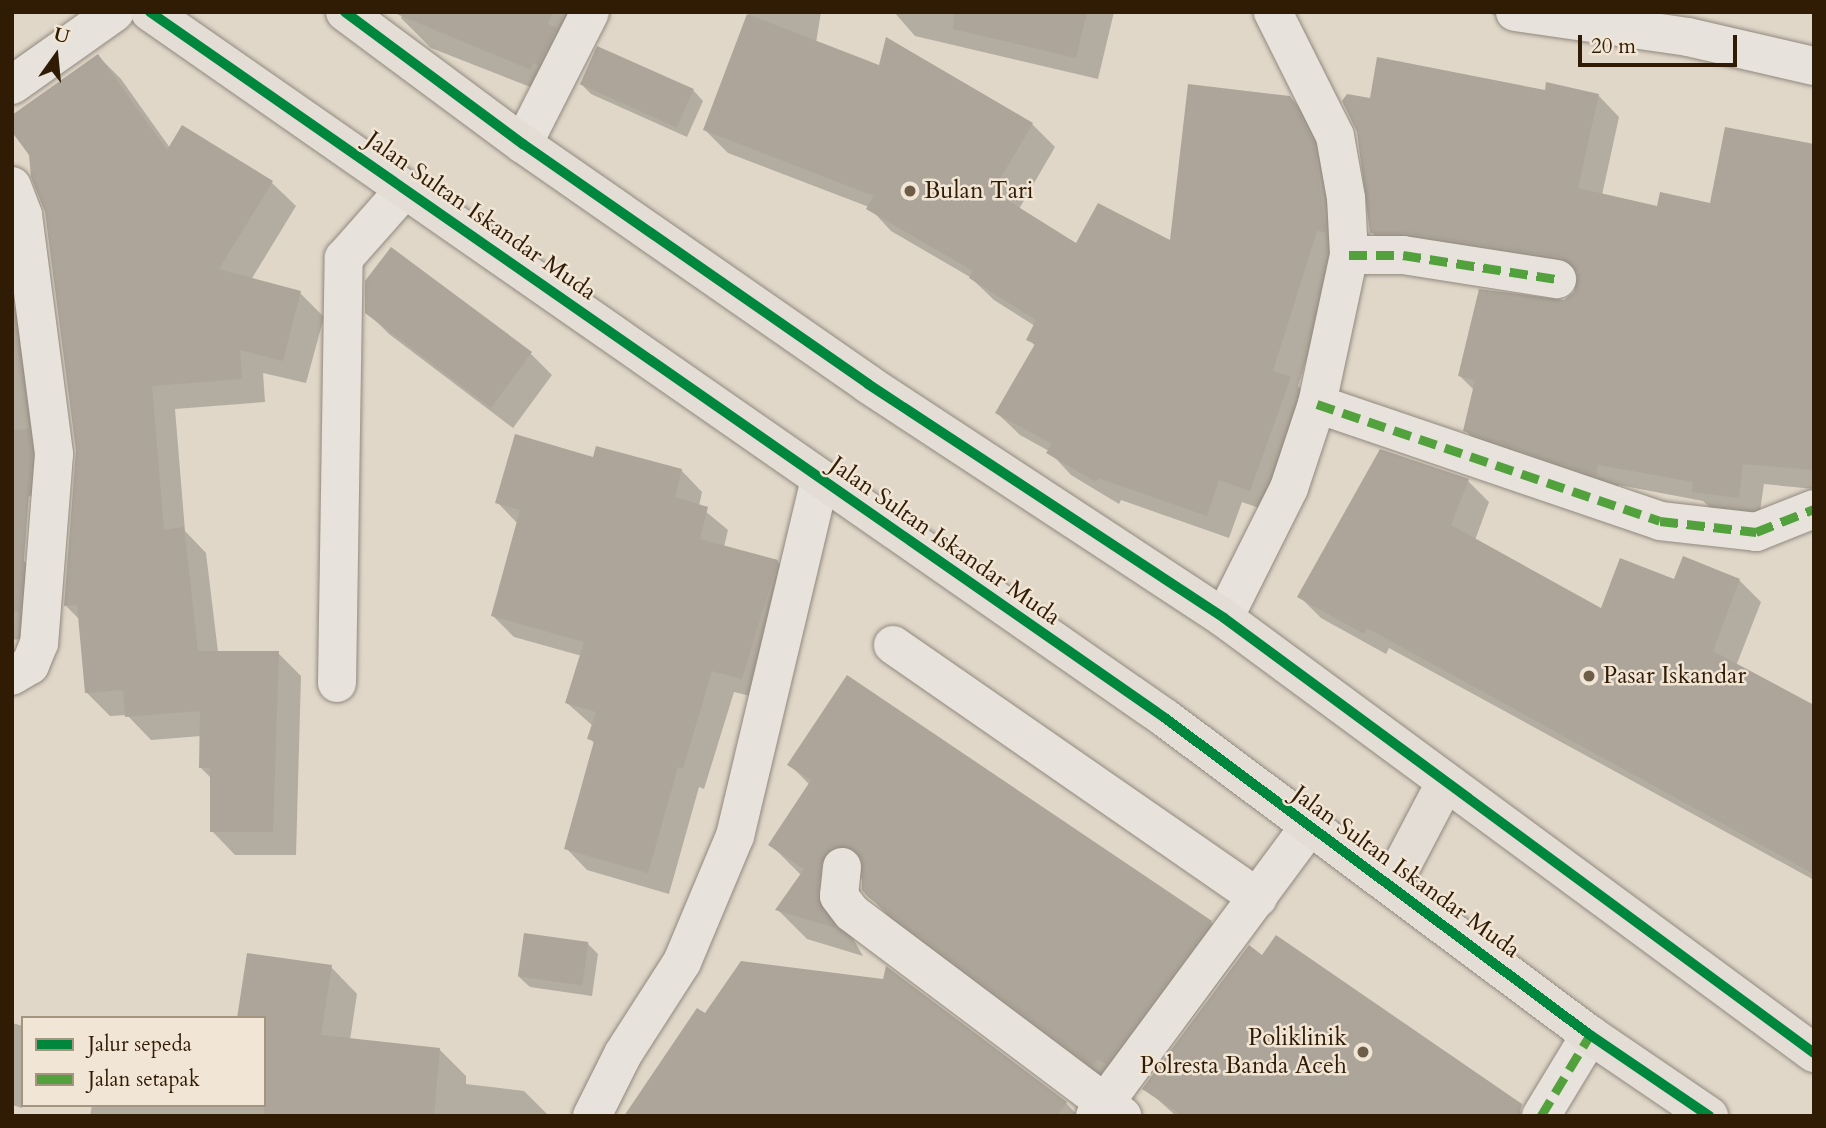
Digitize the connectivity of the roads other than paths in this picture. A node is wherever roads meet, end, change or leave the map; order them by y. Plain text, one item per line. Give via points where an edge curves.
1 (115, 12) edge
2 (150, 12) edge
3 (345, 12) edge
4 (590, 12) edge
5 (1273, 12) edge
6 (1515, 12) edge
7 (1814, 66) edge
8 (12, 85) edge
9 (523, 144) junction
10 (12, 186) edge
11 (405, 189) junction
12 (1349, 256) junction
13 (1557, 279) dead end
14 (1317, 404) junction
15 (820, 480) junction
16 (1814, 509) edge
17 (1224, 618) junction
18 (893, 645) dead end
19 (12, 676) edge
20 (337, 683) dead end
21 (1445, 783) junction
22 (1309, 827) junction
23 (842, 867) dead end
24 (1391, 886) junction
25 (1258, 898) junction
26 (1590, 1035) junction
27 (1814, 1053) edge
28 (1107, 1111) edge
29 (592, 1116) edge
30 (1541, 1116) edge
31 (1709, 1116) edge

1 - 8 street
2 - 11 highway, Jalan Sultan Iskandar Muda
3 - 9 highway
4 - 9 street
5 - 12 street via 1335,136 1346,198
6 - 7 street via 1688,37
9 - 17 highway via 868,384
10 - 19 street via 23,215 54,454 39,643 30,665
11 - 15 highway, Jalan Sultan Iskandar Muda
11 - 20 street via 344,258
12 - 13 street via 1403,254
12 - 14 street
14 - 16 street via 1661,521 1756,532
14 - 17 street via 1289,488
15 - 22 highway, Jalan Sultan Iskandar Muda via 1165,718
15 - 29 street via 734,836 682,962 623,1054
17 - 21 highway
18 - 25 street
21 - 24 highway
21 - 27 highway
22 - 24 highway, Jalan Sultan Iskandar Muda
22 - 25 street
23 - 28 street via 839,896 852,913
24 - 26 highway, Jalan Sultan Iskandar Muda
25 - 28 street
26 - 30 street
26 - 31 highway, Jalan Sultan Iskandar Muda

